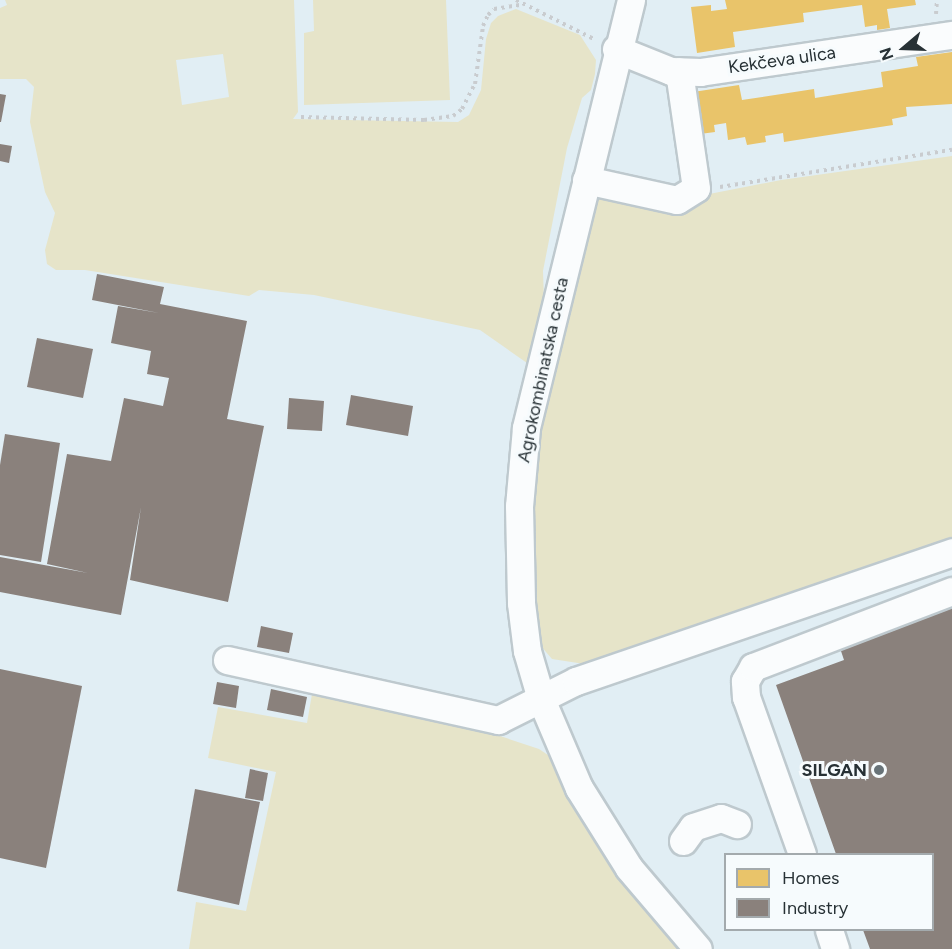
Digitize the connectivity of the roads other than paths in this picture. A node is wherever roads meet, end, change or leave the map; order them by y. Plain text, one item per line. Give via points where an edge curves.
1 (631, 0) edge
2 (952, 34) edge
3 (616, 49) junction
4 (679, 71) junction
5 (586, 180) junction
6 (952, 552) edge
7 (952, 591) edge
8 (227, 660) dead end
9 (541, 699) junction
10 (738, 824) dead end
11 (683, 841) dead end
12 (801, 853) edge
13 (828, 931) edge
14 (698, 949) edge
15 (835, 949) edge

1 - 3 street, Agrokombinatska cesta
2 - 4 street, Kekčeva ulica via 700,72
3 - 4 street, Kekčeva ulica
3 - 5 street, Agrokombinatska cesta
4 - 5 street via 696,188 677,200
5 - 9 street, Agrokombinatska cesta via 534,390 521,467 521,603 527,651
6 - 9 street via 576,681
7 - 12 street via 753,667 745,681 746,697
8 - 9 street via 498,720
9 - 14 street, Agrokombinatska cesta via 561,752 601,826 629,868
10 - 11 street via 721,818 693,827
13 - 15 street

